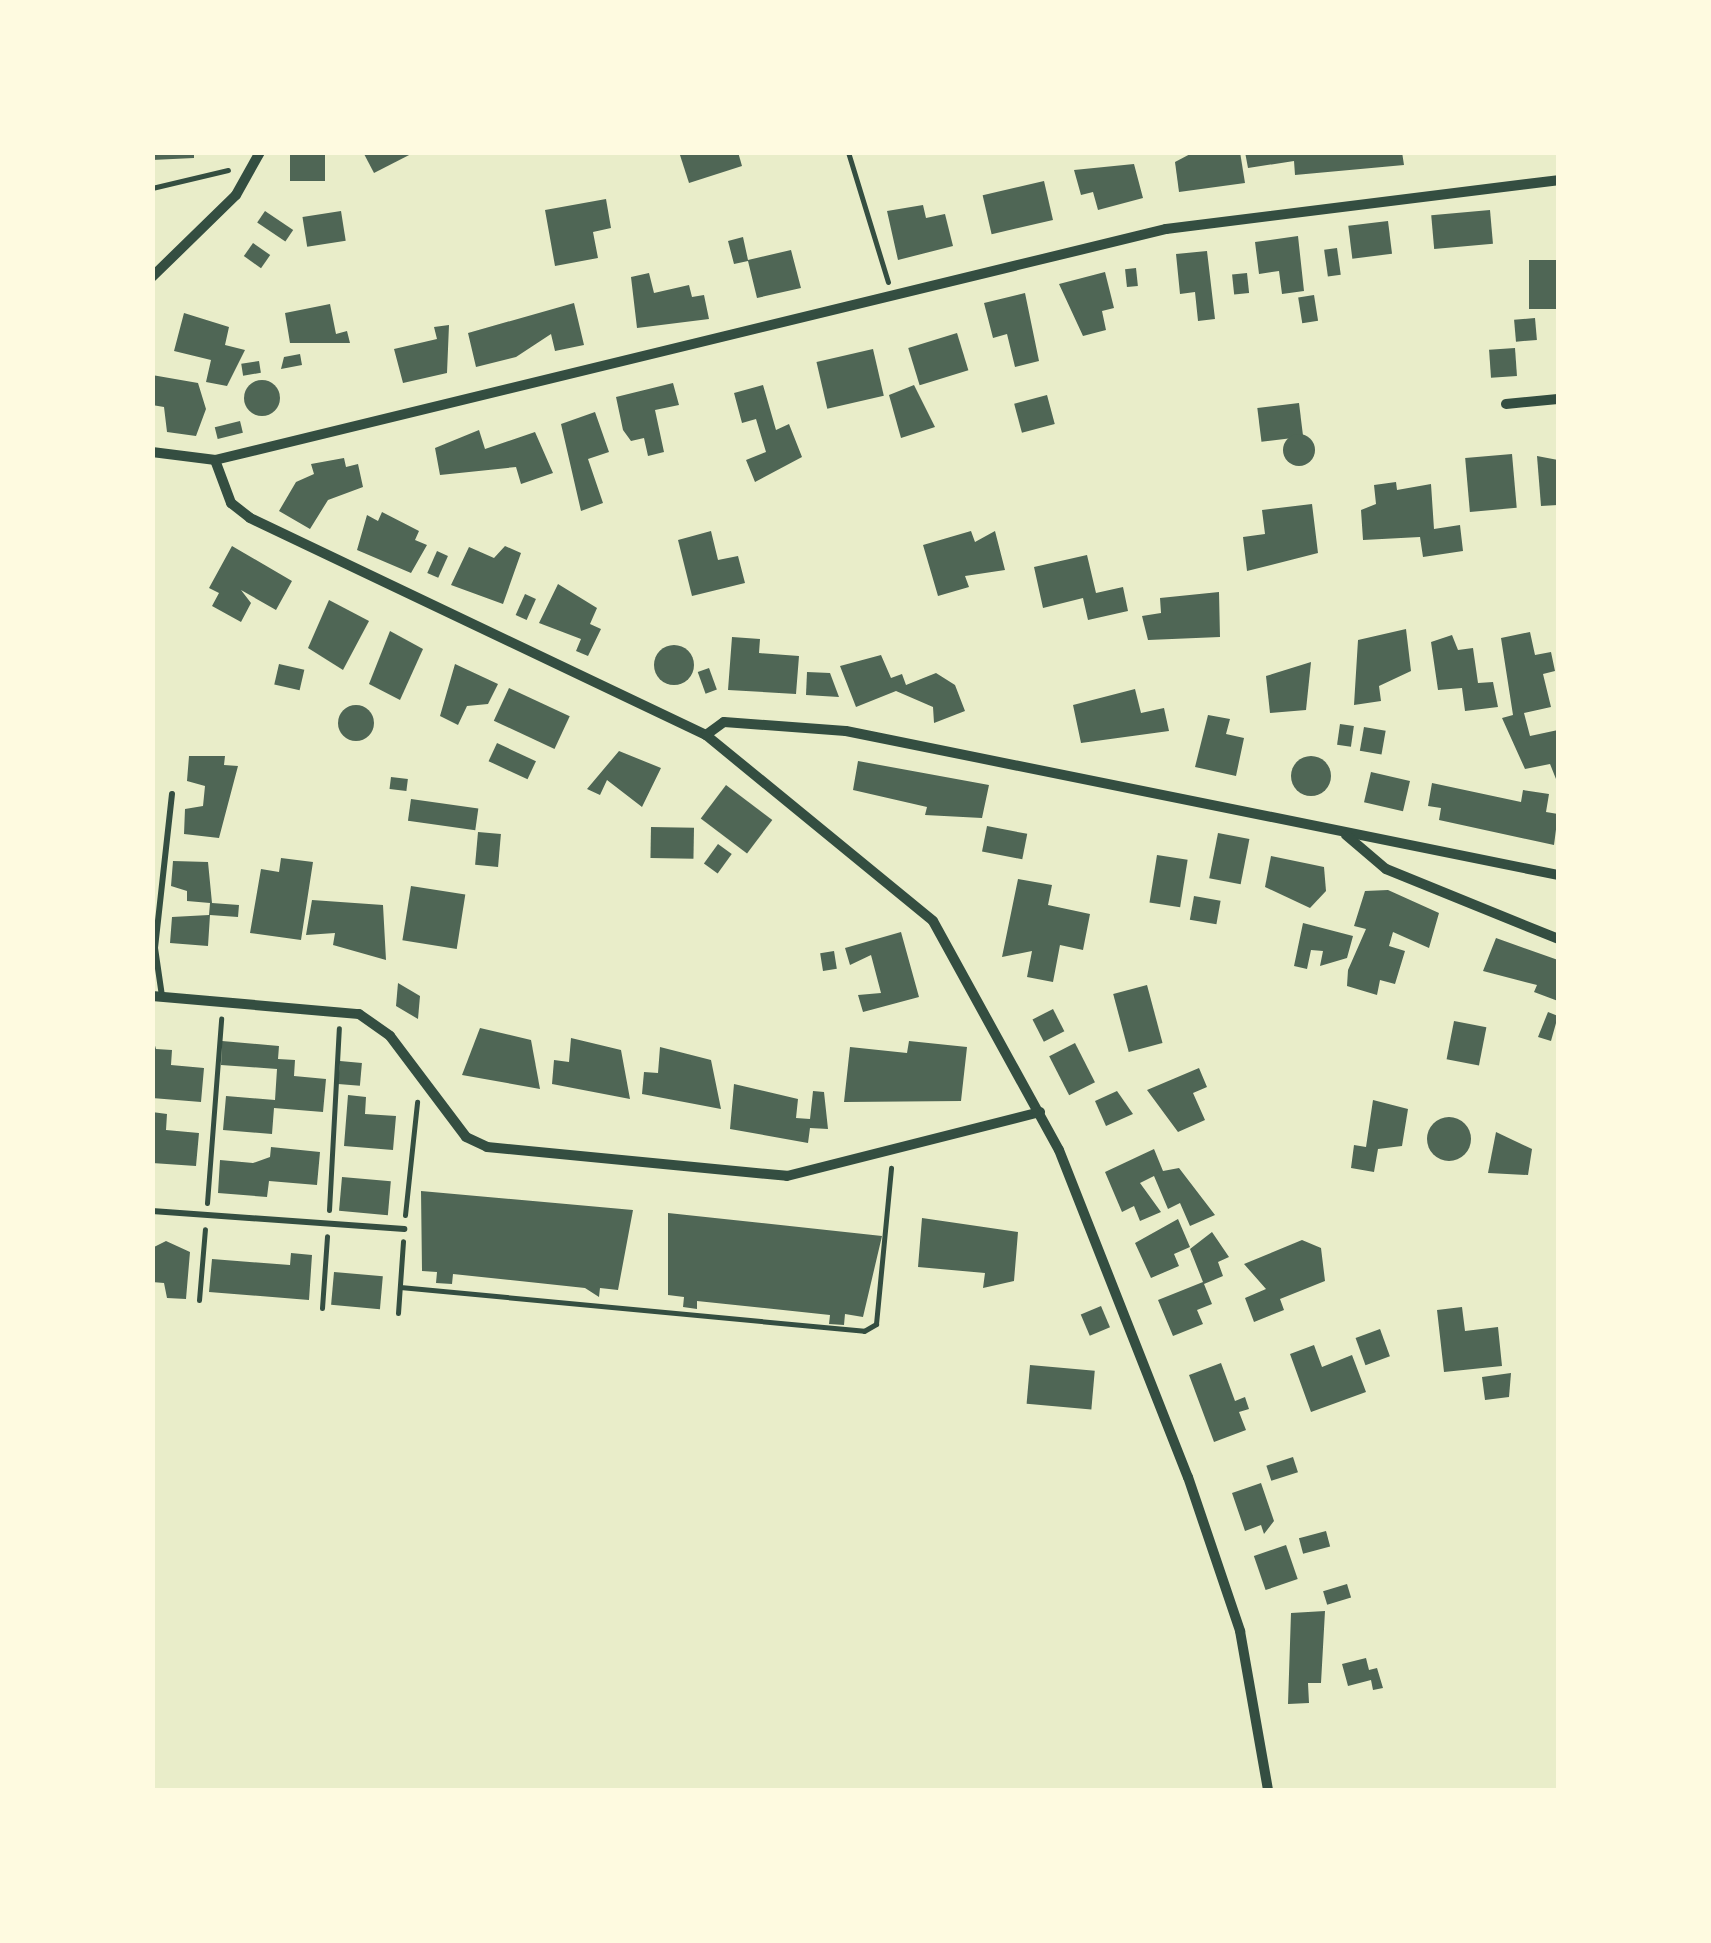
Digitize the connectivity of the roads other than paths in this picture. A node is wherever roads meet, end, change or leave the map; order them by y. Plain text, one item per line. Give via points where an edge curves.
1 (258, 158) edge
2 (1558, 180) edge
3 (152, 277) edge
4 (1558, 399) edge
5 (1506, 404) dead end
6 (152, 452) edge
7 (215, 460) junction
8 (706, 734) junction
9 (172, 794) dead end
10 (1346, 834) junction
11 (1558, 875) edge
12 (1558, 939) edge
13 (157, 997) edge
14 (1040, 1112) junction
15 (152, 1211) edge
16 (404, 1229) road end
17 (1268, 1790) edge

1 - 3 street via 236,195
2 - 7 street via 1166,230
4 - 5 street
6 - 7 street
7 - 8 street via 231,503 250,518
8 - 10 street via 724,722 846,731
8 - 14 street via 933,921
9 - 13 lane via 155,948
10 - 11 street
10 - 12 street via 1386,869
13 - 14 street via 341,1010 380,1026 466,1137 486,1147 770,1178
14 - 17 street via 1222,1568
15 - 16 lane

